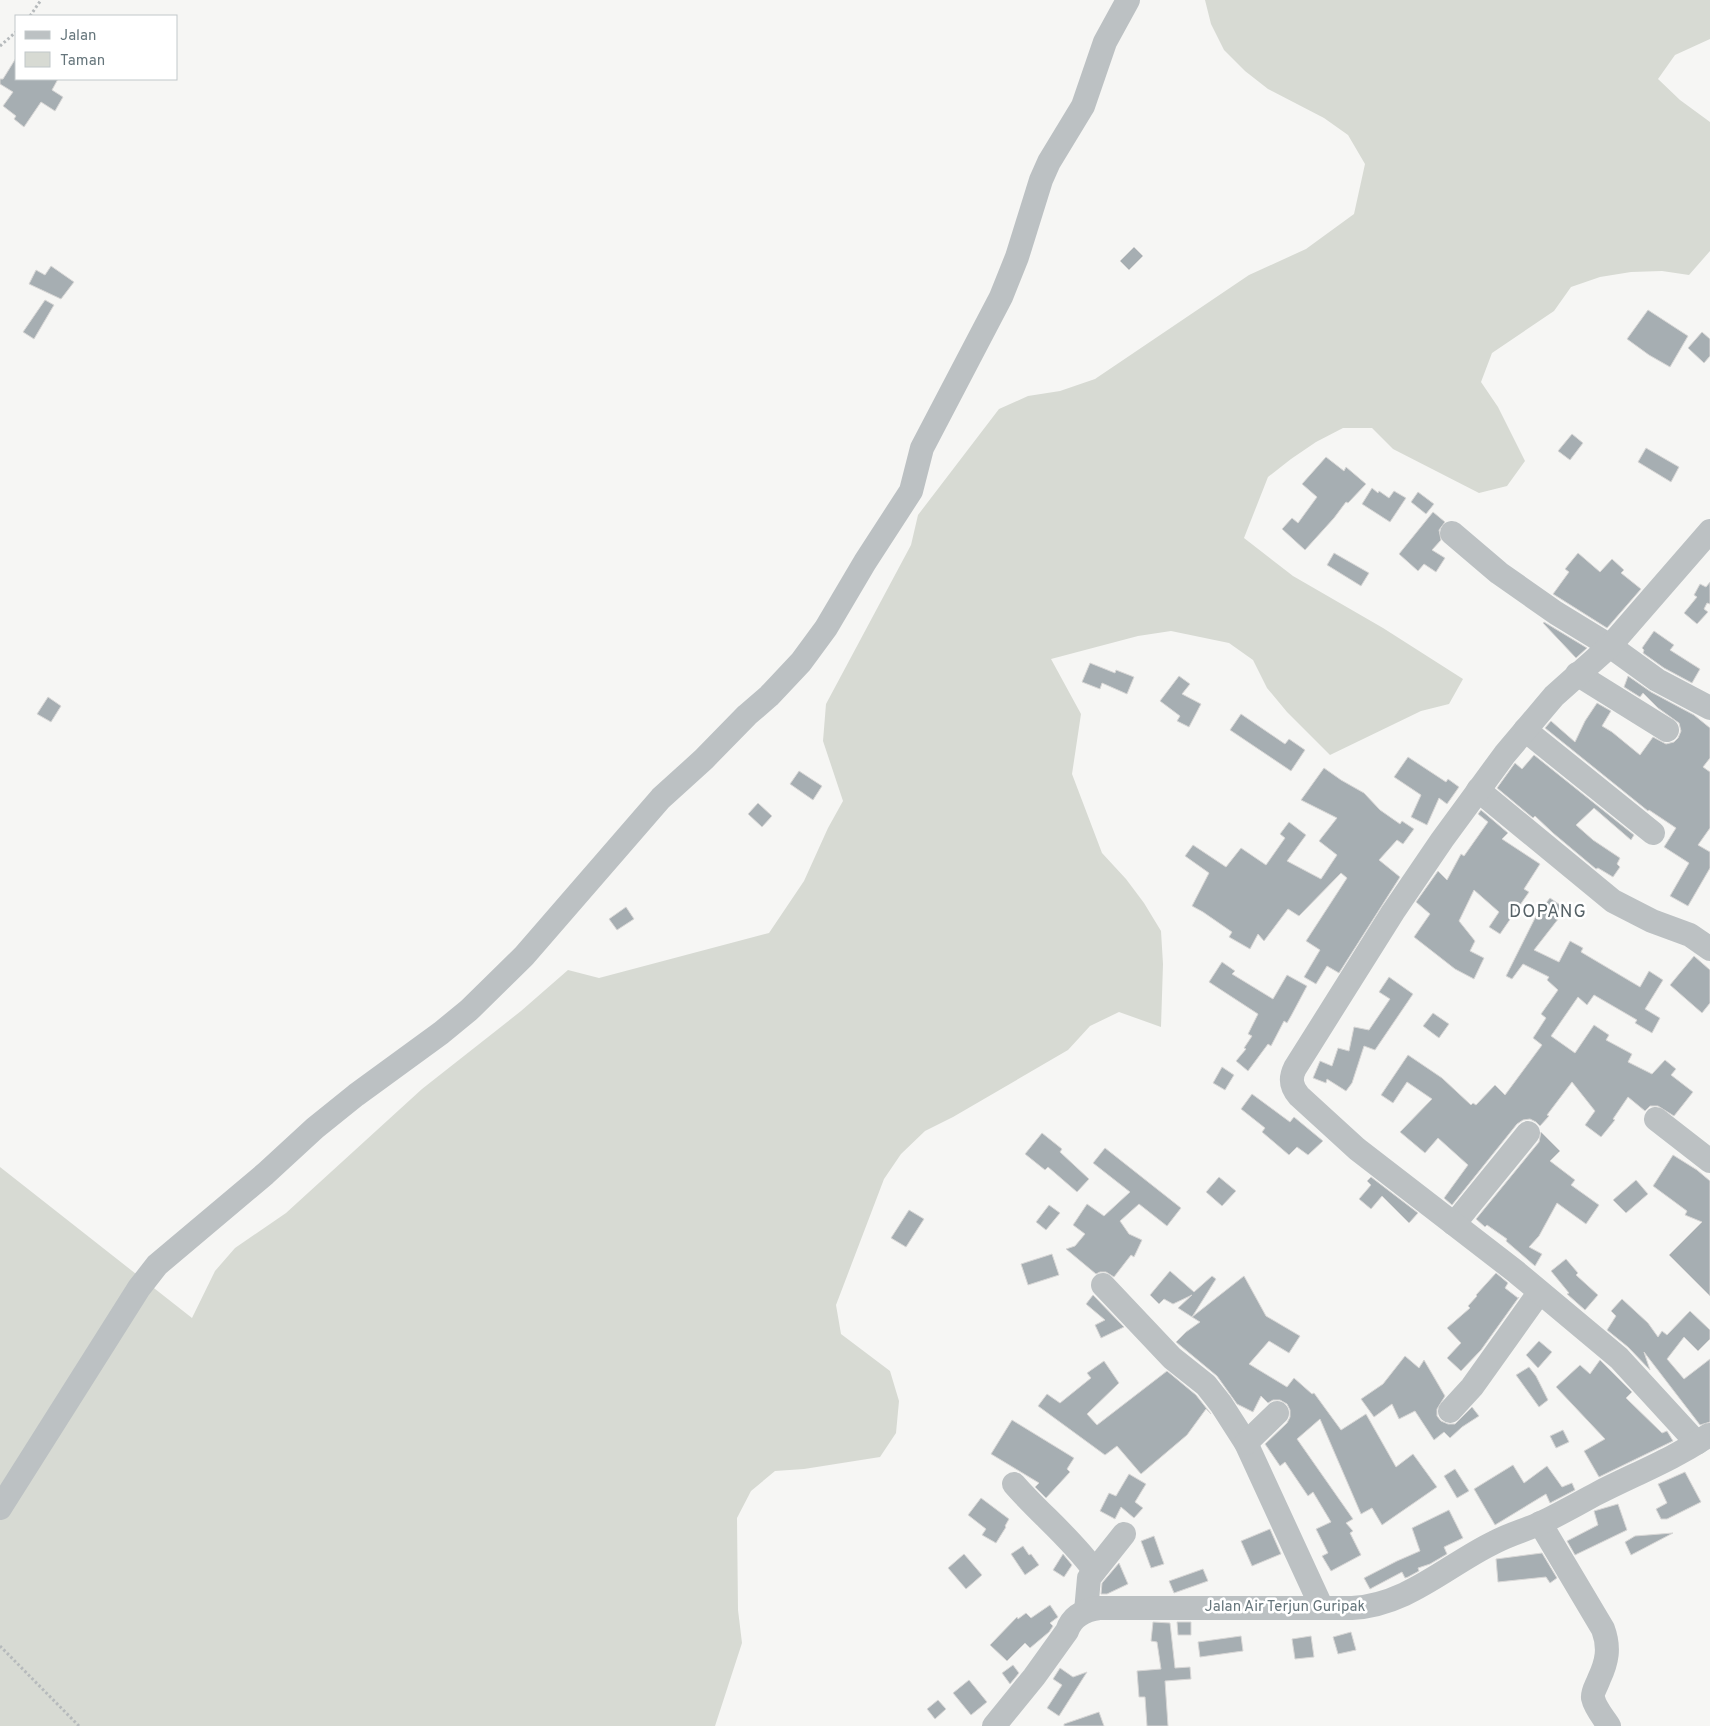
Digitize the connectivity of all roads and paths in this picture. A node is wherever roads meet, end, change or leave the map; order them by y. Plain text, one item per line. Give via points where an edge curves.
1 (41, 0) edge
2 (1128, 0) edge
3 (31, 15) edge
4 (15, 33) edge
5 (0, 46) edge
6 (1710, 531) edge
7 (1452, 533) dead end
8 (1610, 646) junction
9 (1576, 674) junction
10 (1710, 708) edge
11 (1525, 730) junction
12 (1667, 730) dead end
13 (1478, 790) junction
14 (1653, 832) dead end
15 (1710, 949) edge
16 (1656, 1118) dead end
17 (1528, 1133) dead end
18 (1710, 1161) edge
19 (1454, 1224) junction
20 (1103, 1285) dead end
21 (1539, 1293) junction
22 (1450, 1411) dead end
23 (1277, 1413) dead end
24 (1703, 1438) edge
25 (1246, 1443) junction
26 (1014, 1484) dead end
27 (0, 1508) edge
28 (1540, 1523) junction
29 (1124, 1534) dead end
30 (1094, 1570) junction
31 (1322, 1608) junction
32 (1086, 1611) junction
33 (0, 1646) edge
34 (79, 1726) edge
35 (994, 1726) edge
36 (1609, 1726) edge

1 - 3 path
2 - 27 street via 1105,42 1083,106 1041,180 1004,290 922,448 911,491 826,628 801,662 661,798 524,956 469,1010 315,1128 157,1265 139,1288
4 - 5 path
6 - 8 street
7 - 8 street via 1499,573
8 - 9 street
8 - 10 street via 1657,680
9 - 11 street
9 - 12 street
11 - 13 street
11 - 14 street
13 - 15 street via 1613,900 1652,921 1690,934
13 - 19 street via 1392,912 1295,1068 1292,1079 1299,1096 1357,1150
16 - 18 street
17 - 19 street
19 - 21 street
20 - 25 street via 1172,1358 1214,1394
21 - 22 street via 1506,1342
21 - 24 street via 1619,1358
23 - 25 street
24 - 28 street, Jalan Air Terjun Guripak
25 - 31 street
26 - 30 street
28 - 31 street, Jalan Air Terjun Guripak via 1491,1543 1388,1602 1364,1607
28 - 36 street via 1604,1629 1607,1659 1593,1696
29 - 30 street
30 - 32 street via 1089,1578
31 - 32 street, Jalan Air Terjun Guripak via 1099,1608
32 - 35 street via 1070,1622 1034,1676
33 - 34 path

